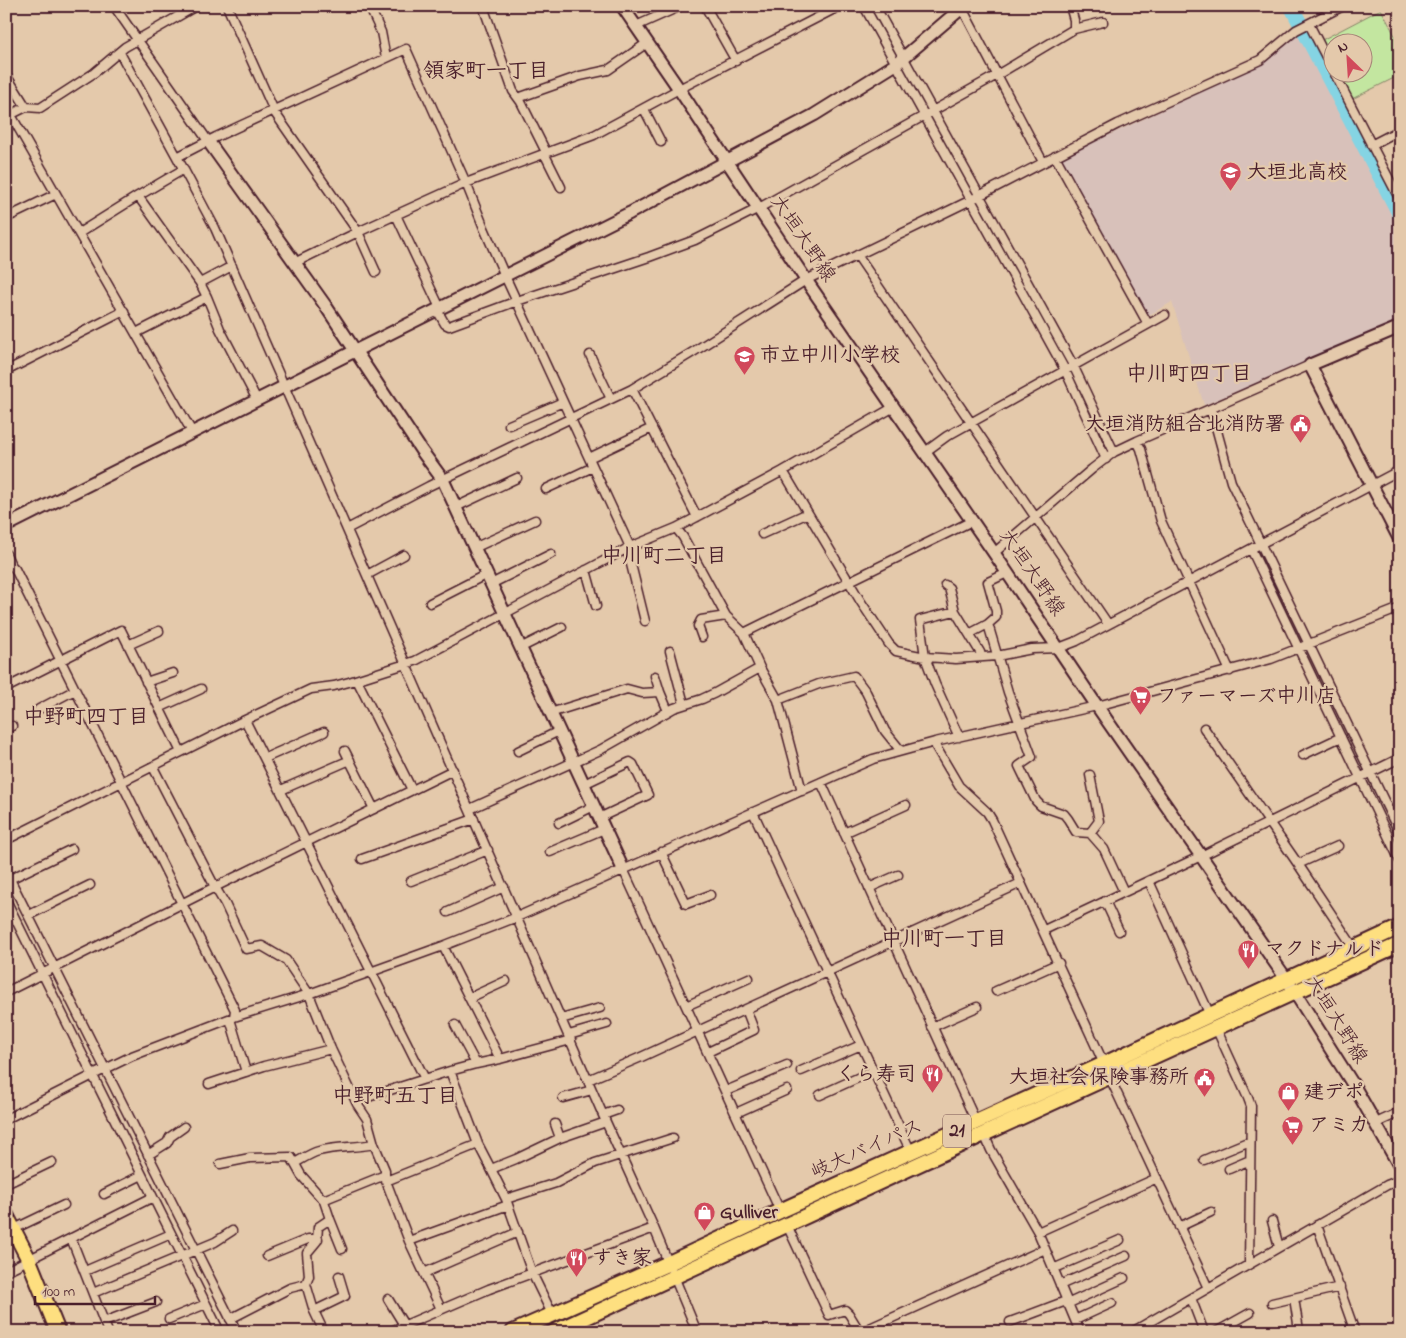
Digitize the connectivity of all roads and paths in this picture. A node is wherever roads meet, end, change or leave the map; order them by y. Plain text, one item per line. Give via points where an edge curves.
1 (114, 6) edge
2 (196, 6) edge
3 (227, 6) edge
4 (369, 6) edge
5 (483, 6) edge
6 (622, 6) edge
7 (681, 6) edge
8 (705, 6) edge
9 (840, 6) edge
10 (864, 6) edge
11 (875, 6) edge
12 (1070, 6) edge
13 (1344, 6) edge
14 (962, 7) edge
15 (1103, 22) dead end
16 (1308, 25) junction
17 (636, 26) junction
18 (1074, 29) junction
19 (138, 40) junction
20 (647, 42) junction
21 (120, 53) junction
22 (386, 58) junction
23 (736, 61) junction
24 (900, 61) junction
25 (6, 75) edge
26 (997, 75) junction
27 (679, 89) junction
28 (518, 98) junction
29 (26, 108) junction
30 (644, 108) junction
31 (274, 111) junction
32 (933, 111) junction
33 (9, 116) edge
34 (925, 116) junction
35 (1400, 130) edge
36 (208, 141) junction
37 (661, 142) dead end
38 (1371, 145) junction
39 (545, 153) junction
40 (1055, 156) junction
41 (178, 157) junction
42 (728, 162) junction
43 (1043, 162) junction
44 (184, 169) junction
45 (466, 183) junction
46 (561, 187) dead end
47 (56, 194) junction
48 (138, 196) junction
49 (980, 196) junction
50 (971, 200) junction
51 (1400, 200) edge
52 (759, 208) junction
53 (396, 215) junction
54 (6, 218) edge
55 (358, 232) junction
56 (79, 233) junction
57 (857, 255) junction
58 (294, 263) junction
59 (232, 266) junction
60 (376, 272) dead end
61 (505, 276) junction
62 (806, 280) junction
63 (200, 283) junction
64 (207, 297) junction
65 (518, 301) junction
66 (439, 309) junction
67 (124, 311) junction
68 (1165, 315) dead end
69 (1148, 324) junction
70 (1400, 327) edge
71 (136, 333) junction
72 (355, 351) junction
73 (590, 355) dead end
74 (1073, 365) junction
75 (1310, 365) junction
76 (1065, 370) junction
77 (6, 371) edge
78 (285, 386) junction
79 (632, 389) junction
80 (611, 399) junction
81 (257, 400) junction
82 (563, 402) junction
83 (894, 408) junction
84 (1211, 408) junction
85 (570, 418) junction
86 (971, 422) junction
87 (509, 425) dead end
88 (652, 428) junction
89 (192, 432) junction
90 (1137, 441) junction
91 (925, 452) junction
92 (1114, 452) junction
93 (589, 458) junction
94 (1106, 458) junction
95 (593, 467) junction
96 (1400, 470) edge
97 (783, 471) junction
98 (517, 478) dead end
99 (443, 480) junction
100 (1372, 485) junction
101 (546, 488) dead end
102 (456, 507) junction
103 (808, 513) junction
104 (697, 517) junction
105 (1036, 517) junction
106 (535, 520) dead end
107 (972, 521) junction
108 (6, 526) edge
109 (676, 528) junction
110 (347, 530) junction
111 (762, 534) dead end
112 (1400, 540) edge
113 (1260, 544) junction
114 (629, 547) junction
115 (474, 548) junction
116 (1251, 549) junction
117 (994, 553) junction
118 (6, 554) edge
119 (404, 554) dead end
120 (551, 554) dead end
121 (586, 570) junction
122 (1008, 573) junction
123 (367, 575) junction
124 (489, 579) junction
125 (848, 581) junction
126 (1188, 582) junction
127 (945, 585) dead end
128 (430, 602) dead end
129 (596, 606) dead end
130 (1400, 608) edge
131 (955, 611) junction
132 (505, 614) junction
133 (726, 616) junction
134 (645, 621) dead end
135 (988, 624) junction
136 (1108, 624) junction
137 (562, 627) dead end
138 (159, 631) dead end
139 (744, 632) junction
140 (969, 634) junction
141 (702, 637) dead end
142 (1309, 644) junction
143 (128, 645) junction
144 (520, 648) junction
145 (1059, 648) junction
146 (1299, 648) junction
147 (670, 651) dead end
148 (981, 656) junction
149 (997, 656) junction
150 (925, 657) junction
151 (61, 661) junction
152 (407, 664) junction
153 (760, 668) junction
154 (1230, 671) junction
155 (174, 673) dead end
156 (655, 676) dead end
157 (357, 680) junction
158 (146, 682) junction
159 (6, 688) edge
160 (201, 689) dead end
161 (75, 690) junction
162 (660, 692) junction
163 (778, 700) junction
164 (684, 704) junction
165 (1097, 706) junction
166 (39, 708) dead end
167 (159, 708) junction
168 (668, 711) junction
169 (550, 713) junction
170 (245, 720) junction
171 (1020, 723) junction
172 (1204, 728) dead end
173 (559, 731) junction
174 (324, 732) dead end
175 (959, 737) junction
176 (1341, 737) junction
177 (935, 742) junction
178 (345, 751) dead end
179 (518, 751) dead end
180 (901, 751) junction
181 (181, 752) junction
182 (1303, 755) dead end
183 (265, 758) junction
184 (1400, 758) edge
185 (350, 760) junction
186 (573, 762) junction
187 (153, 766) junction
188 (453, 770) junction
189 (1370, 772) junction
190 (1090, 776) dead end
191 (1360, 778) junction
192 (122, 782) junction
193 (821, 782) junction
194 (584, 784) junction
195 (281, 790) junction
196 (412, 790) junction
197 (802, 790) junction
198 (906, 805) dead end
199 (594, 806) junction
200 (374, 809) junction
201 (470, 809) junction
202 (753, 812) junction
203 (474, 819) junction
204 (1268, 822) junction
205 (559, 823) dead end
206 (602, 824) junction
207 (844, 833) junction
208 (1090, 833) junction
209 (1400, 834) edge
210 (6, 840) edge
211 (307, 842) junction
212 (1338, 846) dead end
213 (72, 848) dead end
214 (488, 850) junction
215 (550, 852) dead end
216 (662, 852) junction
217 (1201, 856) junction
218 (362, 859) dead end
219 (1400, 861) edge
220 (1298, 864) junction
221 (623, 870) junction
222 (6, 871) edge
223 (898, 875) dead end
224 (10, 879) junction
225 (1149, 880) junction
226 (411, 881) dead end
227 (1021, 883) junction
228 (90, 885) dead end
229 (215, 887) junction
230 (504, 888) junction
231 (869, 888) junction
232 (1124, 892) junction
233 (710, 894) dead end
234 (6, 900) edge
235 (1105, 901) junction
236 (182, 903) junction
237 (448, 912) dead end
238 (28, 915) junction
239 (517, 917) junction
240 (1400, 927) edge
241 (1044, 930) junction
242 (1119, 930) dead end
243 (893, 942) junction
244 (1400, 944) edge
245 (443, 946) junction
246 (1354, 948) junction
247 (1059, 963) junction
248 (49, 971) junction
249 (827, 971) junction
250 (372, 972) junction
251 (749, 978) dead end
252 (1287, 980) junction
253 (506, 981) dead end
254 (996, 991) dead end
255 (6, 992) edge
256 (1295, 993) junction
257 (309, 994) junction
258 (469, 998) junction
259 (686, 1006) junction
260 (977, 1007) dead end
261 (600, 1008) dead end
262 (746, 1009) junction
263 (1210, 1015) junction
264 (232, 1018) junction
265 (561, 1019) junction
266 (607, 1024) dead end
267 (455, 1025) dead end
268 (932, 1027) junction
269 (1216, 1028) junction
270 (698, 1031) junction
271 (570, 1038) junction
272 (861, 1045) junction
273 (331, 1049) junction
274 (708, 1052) junction
275 (500, 1059) junction
276 (476, 1064) junction
277 (787, 1065) dead end
278 (1107, 1070) junction
279 (450, 1071) junction
280 (801, 1071) dead end
281 (873, 1071) junction
282 (99, 1072) junction
283 (246, 1072) junction
284 (425, 1079) junction
285 (588, 1080) junction
286 (209, 1084) dead end
287 (592, 1090) junction
288 (787, 1090) dead end
289 (726, 1091) junction
290 (820, 1095) dead end
291 (563, 1098) dead end
292 (357, 1104) junction
293 (617, 1110) dead end
294 (1400, 1112) edge
295 (736, 1113) junction
296 (604, 1118) junction
297 (6, 1119) edge
298 (1376, 1123) junction
299 (555, 1124) dead end
300 (184, 1127) dead end
301 (980, 1128) junction
302 (560, 1138) junction
303 (674, 1138) dead end
304 (1250, 1141) junction
305 (374, 1144) junction
306 (478, 1144) junction
307 (911, 1152) junction
308 (148, 1155) junction
309 (621, 1155) junction
310 (1204, 1160) dead end
311 (1250, 1160) junction
312 (52, 1162) dead end
313 (220, 1164) dead end
314 (295, 1164) junction
315 (1400, 1167) edge
316 (491, 1169) junction
317 (1229, 1169) dead end
318 (142, 1175) junction
319 (386, 1178) junction
320 (1157, 1178) junction
321 (1400, 1180) edge
322 (6, 1184) edge
323 (104, 1194) dead end
324 (153, 1197) junction
325 (323, 1200) junction
326 (507, 1202) junction
327 (64, 1205) dead end
328 (780, 1211) junction
329 (1211, 1212) dead end
330 (6, 1215) edge
331 (330, 1220) junction
332 (1272, 1220) dead end
333 (787, 1224) junction
334 (1317, 1225) junction
335 (1180, 1227) junction
336 (654, 1228) junction
337 (14, 1229) junction
338 (232, 1231) dead end
339 (518, 1232) junction
340 (1038, 1232) junction
341 (171, 1234) junction
342 (71, 1238) junction
343 (318, 1239) junction
344 (1120, 1240) dead end
345 (409, 1241) junction
346 (1279, 1247) junction
347 (342, 1249) dead end
348 (1045, 1249) junction
349 (189, 1253) junction
350 (267, 1256) dead end
351 (1126, 1256) dead end
352 (29, 1260) junction
353 (669, 1263) junction
354 (1249, 1264) junction
355 (1053, 1269) junction
356 (6, 1271) edge
357 (85, 1271) junction
358 (424, 1272) junction
359 (532, 1273) junction
360 (339, 1276) dead end
361 (674, 1277) junction
362 (1124, 1278) dead end
363 (306, 1284) junction
364 (1060, 1285) junction
365 (1340, 1287) junction
366 (1208, 1288) junction
367 (93, 1293) junction
368 (1191, 1298) junction
369 (1294, 1298) junction
370 (388, 1299) dead end
371 (156, 1302) dead end
372 (1067, 1302) junction
373 (1112, 1303) dead end
374 (1272, 1303) dead end
375 (206, 1304) junction
376 (441, 1309) junction
377 (314, 1311) junction
378 (1250, 1313) dead end
379 (552, 1314) junction
380 (169, 1319) dead end
381 (230, 1319) junction
382 (1075, 1320) junction
383 (104, 1322) junction
384 (1010, 1322) dead end
385 (400, 1328) edge
386 (1300, 1330) dead end
387 (558, 1331) edge
388 (58, 1332) edge
389 (108, 1332) edge
390 (220, 1332) edge
391 (237, 1332) edge
392 (324, 1332) edge
393 (389, 1332) edge
394 (513, 1332) edge
395 (697, 1332) edge
396 (860, 1332) edge
397 (1080, 1332) edge
398 (1132, 1332) edge
399 (1204, 1332) edge
400 (1216, 1332) edge
401 (1355, 1332) edge

1 - 19 street
2 - 19 street
3 - 31 street
4 - 22 street via 381,32
5 - 28 street
6 - 17 street, 大垣大野線
7 - 17 street
8 - 23 street
9 - 23 street
10 - 24 street
11 - 24 street
12 - 18 street
13 - 16 street
14 - 24 street
14 - 26 street
15 - 18 street
16 - 38 street
16 - 40 street via 1296,30 1260,60
17 - 20 street, 大垣大野線
18 - 26 street
19 - 21 street
19 - 36 street
20 - 27 street, 大垣大野線
20 - 28 street via 608,70 580,76
21 - 29 street via 40,108
21 - 41 street
22 - 31 street
22 - 45 street via 406,49
23 - 27 street
24 - 32 street
24 - 34 street
24 - 42 street via 814,115
25 - 29 street
26 - 32 street
26 - 43 street
27 - 30 street
27 - 42 street, 大垣大野線
28 - 39 street
29 - 33 street
30 - 37 street
30 - 39 street via 594,135
31 - 36 street
31 - 55 street
32 - 34 street
32 - 49 street
33 - 47 street
34 - 50 street
34 - 52 street
35 - 38 street
36 - 41 street
36 - 58 street
38 - 51 street
39 - 45 street
39 - 46 street
40 - 43 street
40 - 69 street
41 - 44 street
42 - 52 street, 大垣大野線
42 - 61 street
43 - 49 street
44 - 48 street
44 - 59 street
45 - 53 street
45 - 61 street
47 - 54 street
47 - 56 street
48 - 56 street
48 - 63 street
49 - 50 street
49 - 74 street
50 - 57 street
50 - 76 street
52 - 62 street, 大垣大野線
52 - 65 street via 695,240
53 - 55 street
53 - 66 street
55 - 58 street
55 - 60 street
56 - 67 street
57 - 62 street
57 - 86 street
58 - 72 street
59 - 63 street
59 - 78 street
61 - 65 street
61 - 66 street
62 - 79 street
62 - 83 street, 大垣大野線
63 - 64 street
64 - 71 street
64 - 81 street
65 - 66 street via 449,326
65 - 82 street
66 - 72 street
67 - 71 street
67 - 77 street
68 - 69 street
69 - 74 street
70 - 75 street
71 - 89 street
72 - 78 street
72 - 99 street
73 - 80 street
74 - 76 street
74 - 92 street
75 - 84 street
75 - 100 street
76 - 86 street
76 - 94 street
78 - 81 street
78 - 110 street
79 - 80 street
79 - 88 street
80 - 85 street
81 - 89 street
82 - 85 street
82 - 87 street
83 - 91 street, 大垣大野線
83 - 97 street
84 - 90 street
84 - 113 street via 1231,482
85 - 93 street
85 - 99 street
86 - 91 street
86 - 105 street
88 - 93 street
88 - 104 street
89 - 108 street
90 - 92 street
90 - 126 street via 1160,521
91 - 107 street, 大垣大野線
92 - 94 street
93 - 95 street
94 - 105 street
95 - 101 street
95 - 114 street
96 - 100 street
97 - 103 street
97 - 104 street
98 - 102 street
99 - 102 street
99 - 110 street
100 - 112 street
100 - 113 street
102 - 115 street
103 - 111 street
103 - 125 street
104 - 109 street
105 - 117 street
105 - 136 street
106 - 115 street
107 - 117 street, 大垣大野線
107 - 125 street
109 - 114 street
109 - 133 street
110 - 123 street
113 - 116 street
113 - 142 street
114 - 121 street
114 - 134 street
115 - 124 street
116 - 126 street
116 - 146 street
117 - 122 street, 大垣大野線
118 - 151 street
119 - 123 street
120 - 124 street
121 - 129 street
121 - 132 street
122 - 135 street via 988,582 996,617
122 - 145 street, 大垣大野線
123 - 152 street
124 - 128 street
124 - 132 street
125 - 139 street
125 - 150 street via 888,644 896,651
126 - 136 street
126 - 154 street
127 - 131 street via 949,588
130 - 142 street
131 - 140 street
131 - 150 street via 920,620
132 - 144 street
132 - 152 street
133 - 139 street
133 - 141 street via 701,620 698,626
135 - 140 street
135 - 149 street
136 - 145 street
137 - 144 street
138 - 143 street
139 - 153 street
140 - 148 street
142 - 146 street
142 - 189 street
143 - 151 street via 121,630
143 - 158 street
144 - 169 street
145 - 149 street
145 - 165 street, 大垣大野線
146 - 154 street
146 - 176 street
147 - 164 street
148 - 149 street
148 - 150 street via 956,659
149 - 171 street
150 - 175 street
151 - 159 street
151 - 161 street
152 - 157 street
152 - 188 street
153 - 163 street
153 - 164 street via 715,693
154 - 165 street
155 - 158 street
156 - 162 street
157 - 170 street via 312,689
157 - 196 street
158 - 167 street
160 - 167 street
161 - 166 street
161 - 192 street
162 - 168 street
162 - 169 street via 642,693 627,689
163 - 180 street via 819,684 854,676 866,692 884,731
163 - 197 street
164 - 168 street
165 - 171 street
165 - 217 street, 大垣大野線
167 - 181 street
168 - 186 street
169 - 173 street
170 - 181 street
170 - 183 street
171 - 175 street
171 - 208 street via 1032,757 1019,766 1036,801 1064,814 1076,832
172 - 204 street
173 - 179 street
173 - 186 street
174 - 183 street
175 - 177 street
176 - 182 street
176 - 191 street
177 - 180 street
177 - 227 street via 959,786 992,820
178 - 185 street
180 - 193 street via 873,759
181 - 187 street
183 - 195 street
184 - 189 street
185 - 195 street
185 - 200 street
186 - 194 street
186 - 201 street
187 - 192 street
187 - 229 street
188 - 196 street
188 - 201 street
189 - 191 street
189 - 209 street
190 - 208 street via 1099,821
191 - 204 street
191 - 219 street
192 - 210 street
192 - 236 street
193 - 197 street
193 - 207 street
194 - 199 street
194 - 206 street via 630,762 648,796
195 - 211 street
196 - 200 street
197 - 202 street
198 - 207 street
199 - 205 street
199 - 206 street
200 - 211 street
201 - 203 street
202 - 216 street
202 - 249 street
203 - 214 street
203 - 218 street
204 - 217 street
204 - 220 street
206 - 215 street
206 - 221 street
207 - 231 street
208 - 232 street via 1104,849
211 - 229 street
211 - 250 street
212 - 220 street
213 - 224 street
214 - 226 street
214 - 230 street
216 - 221 street
216 - 233 street via 686,904
217 - 225 street
217 - 252 street, 大垣大野線
220 - 246 street
221 - 239 street
221 - 259 street
222 - 224 street
223 - 231 street
224 - 238 street
225 - 232 street
225 - 263 street
227 - 241 street
227 - 243 street
228 - 238 street
229 - 236 street
229 - 257 street via 246,949 262,946 286,960
230 - 237 street
230 - 239 street
231 - 243 street
232 - 235 street
234 - 248 street
235 - 241 street
235 - 242 street
236 - 248 street
236 - 264 street via 235,1010
238 - 248 street
239 - 245 street
239 - 265 street
240 - 246 highway, 岐大バイパス / 21
241 - 247 street
243 - 249 street
243 - 268 street
244 - 256 highway, 岐大バイパス / 21
245 - 250 street
245 - 258 street
246 - 252 highway, 岐大バイパス / 21
247 - 254 street
247 - 278 street
248 - 255 street
248 - 282 street
248 - 282 street
249 - 262 street
249 - 272 street
250 - 257 street
250 - 284 street
251 - 259 street
252 - 256 street, 大垣大野線
252 - 263 highway, 岐大バイパス / 21
253 - 258 street
256 - 269 highway, 岐大バイパス / 21
256 - 298 street, 大垣大野線
257 - 264 street
257 - 273 street
258 - 275 street
259 - 270 street
260 - 268 street
261 - 265 street
262 - 270 street
262 - 274 street via 754,1030
263 - 278 highway, 岐大バイパス / 21
264 - 282 street
264 - 283 street
265 - 271 street
266 - 271 street
267 - 276 street
268 - 301 street
269 - 278 highway, 岐大バイパス / 21
269 - 304 street via 1248,1098
270 - 274 street
270 - 285 street
271 - 275 street
271 - 285 street
272 - 280 street
272 - 281 street
273 - 283 street
273 - 292 street
274 - 289 street
275 - 276 street
276 - 279 street
277 - 289 street
278 - 301 highway, 岐大バイパス / 21
278 - 320 street
279 - 284 street
279 - 306 street
281 - 290 street
281 - 307 street
282 - 297 street
282 - 308 street
282 - 318 street
283 - 286 street
284 - 292 street via 362,1099
285 - 287 street
287 - 291 street
287 - 296 street
288 - 295 street
289 - 295 street
292 - 305 street via 367,1119
293 - 296 street
294 - 298 street
295 - 328 street
296 - 302 street
296 - 309 street
298 - 315 street, 大垣大野線
299 - 302 street
300 - 308 street
301 - 307 highway, 岐大バイパス / 21
301 - 333 highway, 岐大バイパス / 21
301 - 340 street
302 - 316 street
303 - 309 street
304 - 310 street
304 - 311 street
305 - 314 street via 318,1151
305 - 319 street via 386,1170
306 - 316 street
306 - 319 street
307 - 328 highway, 岐大バイパス / 21
308 - 349 street
309 - 326 street via 594,1163 556,1183
309 - 336 street
311 - 317 street
311 - 354 street
312 - 322 street
313 - 314 street via 250,1158 291,1157
314 - 325 street
316 - 326 street
318 - 323 street
318 - 324 street
319 - 325 street
319 - 345 street
320 - 335 street
320 - 340 street
321 - 334 street
324 - 341 street
324 - 342 street
325 - 331 street
326 - 339 street
326 - 345 street
327 - 337 street
328 - 333 street
328 - 353 highway, 岐大バイパス / 21
329 - 335 street
330 - 337 highway
331 - 343 street via 318,1227
331 - 347 street
332 - 346 street
333 - 361 highway, 岐大バイパス / 21
333 - 396 street via 829,1315 845,1310
334 - 346 street
334 - 365 street
335 - 366 street
336 - 353 street
336 - 359 street
337 - 352 highway
338 - 349 street via 214,1247
339 - 358 street
339 - 359 street
340 - 348 street
341 - 349 street
341 - 357 street
342 - 352 street
342 - 357 street
343 - 350 street via 308,1239
343 - 363 street via 307,1253 309,1276
344 - 355 street
345 - 358 street
346 - 354 street
348 - 355 street
348 - 396 street
349 - 367 street
349 - 375 street
349 - 381 street
351 - 364 street
352 - 356 street
352 - 388 highway
353 - 361 street
353 - 379 highway, 岐大バイパス / 21
354 - 366 street
355 - 364 street
357 - 367 street
358 - 376 street
359 - 376 street
359 - 379 street
360 - 377 street via 345,1296
361 - 387 highway, 岐大バイパス / 21
361 - 395 street
362 - 372 street
363 - 377 street
363 - 381 street via 290,1288
364 - 372 street
365 - 369 street
365 - 401 street
366 - 368 street
367 - 383 street
368 - 398 street
368 - 399 street
369 - 374 street
369 - 386 street
370 - 385 street
371 - 383 street
372 - 382 street
372 - 384 street
373 - 382 street
375 - 380 street
375 - 390 street
376 - 385 street
377 - 392 street
378 - 400 street
379 - 394 highway, 岐大バイパス / 21
381 - 391 street
382 - 397 street
383 - 389 street
385 - 393 street

